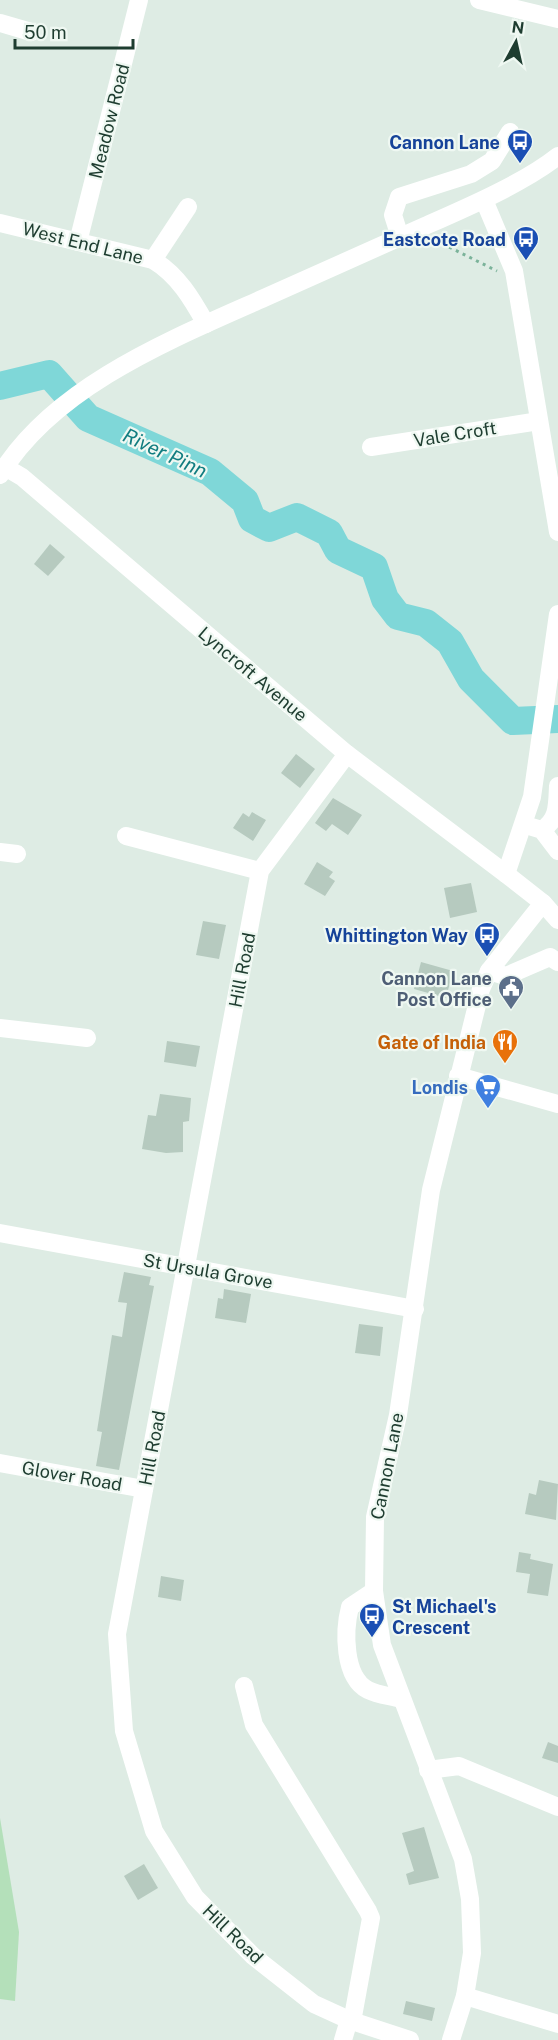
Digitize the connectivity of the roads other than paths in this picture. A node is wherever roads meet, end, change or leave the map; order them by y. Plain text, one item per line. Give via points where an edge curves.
1 (139, 0) edge
2 (479, 0) edge
3 (558, 19) edge
4 (0, 23) edge
5 (31, 32) dead end
6 (510, 132) dead end
7 (558, 156) edge
8 (484, 200) junction
9 (188, 207) dead end
10 (0, 223) edge
11 (400, 237) junction
12 (78, 242) junction
13 (153, 260) junction
14 (206, 324) junction
15 (539, 421) junction
16 (371, 447) dead end
17 (3, 471) edge
18 (558, 532) edge
19 (558, 614) edge
20 (547, 738) edge
21 (347, 754) junction
22 (558, 786) edge
23 (533, 827) junction
24 (126, 837) dead end
25 (558, 851) edge
26 (260, 871) junction
27 (506, 874) junction
28 (543, 903) junction
29 (558, 920) edge
30 (558, 962) edge
31 (489, 971) junction
32 (0, 1028) edge
33 (87, 1038) dead end
34 (458, 1076) junction
35 (558, 1104) edge
36 (0, 1233) edge
37 (187, 1268) junction
38 (415, 1309) junction
39 (0, 1462) edge
40 (144, 1489) junction
41 (374, 1591) junction
42 (244, 1686) dead end
43 (401, 1699) junction
44 (428, 1770) junction
45 (558, 1807) edge
46 (465, 1996) junction
47 (350, 2021) junction
48 (557, 2029) edge
49 (342, 2040) edge
50 (410, 2040) edge
51 (451, 2040) edge

1 - 12 street, Meadow Road
2 - 3 street
4 - 5 street
6 - 11 street via 492,161 471,174 399,197 393,214
7 - 8 street
8 - 11 street
8 - 15 street via 514,270
9 - 13 street
10 - 12 street, West End Lane
11 - 14 street
12 - 13 street, West End Lane
13 - 14 street, West End Lane via 170,271
14 - 17 street via 61,406 37,428
15 - 16 street, Vale Croft
15 - 18 street
17 - 21 street, Lyncroft Avenue via 39,492
19 - 20 street via 545,706
20 - 23 street via 532,797
21 - 26 street, Hill Road
21 - 27 street, Lyncroft Avenue
22 - 23 street via 554,823
23 - 25 street
23 - 27 street
24 - 26 street
26 - 37 street, Hill Road
27 - 28 street
28 - 29 street
28 - 31 street, Cannon Lane
30 - 31 street via 550,957 506,976
31 - 34 street, Cannon Lane
32 - 33 street
34 - 35 street
34 - 38 street, Cannon Lane via 431,1190
36 - 37 street, St Ursula Grove
37 - 38 street, St Ursula Grove
37 - 40 street, Hill Road
38 - 41 street, Cannon Lane via 398,1415 375,1517
39 - 40 street, Glover Road
40 - 47 street, Hill Road via 117,1634 124,1731 154,1831 195,1897 253,1956 314,2004
41 - 43 street, Cannon Lane via 382,1645
41 - 43 street via 350,1607 344,1629 352,1672 367,1690
42 - 47 street via 254,1725 368,1911 370,1918
43 - 44 street, Cannon Lane
44 - 45 street via 459,1766
44 - 46 street, Cannon Lane via 463,1859 470,1899 472,1953
46 - 48 street
46 - 51 street, Cannon Lane
47 - 49 street
47 - 50 street, Hill Road

